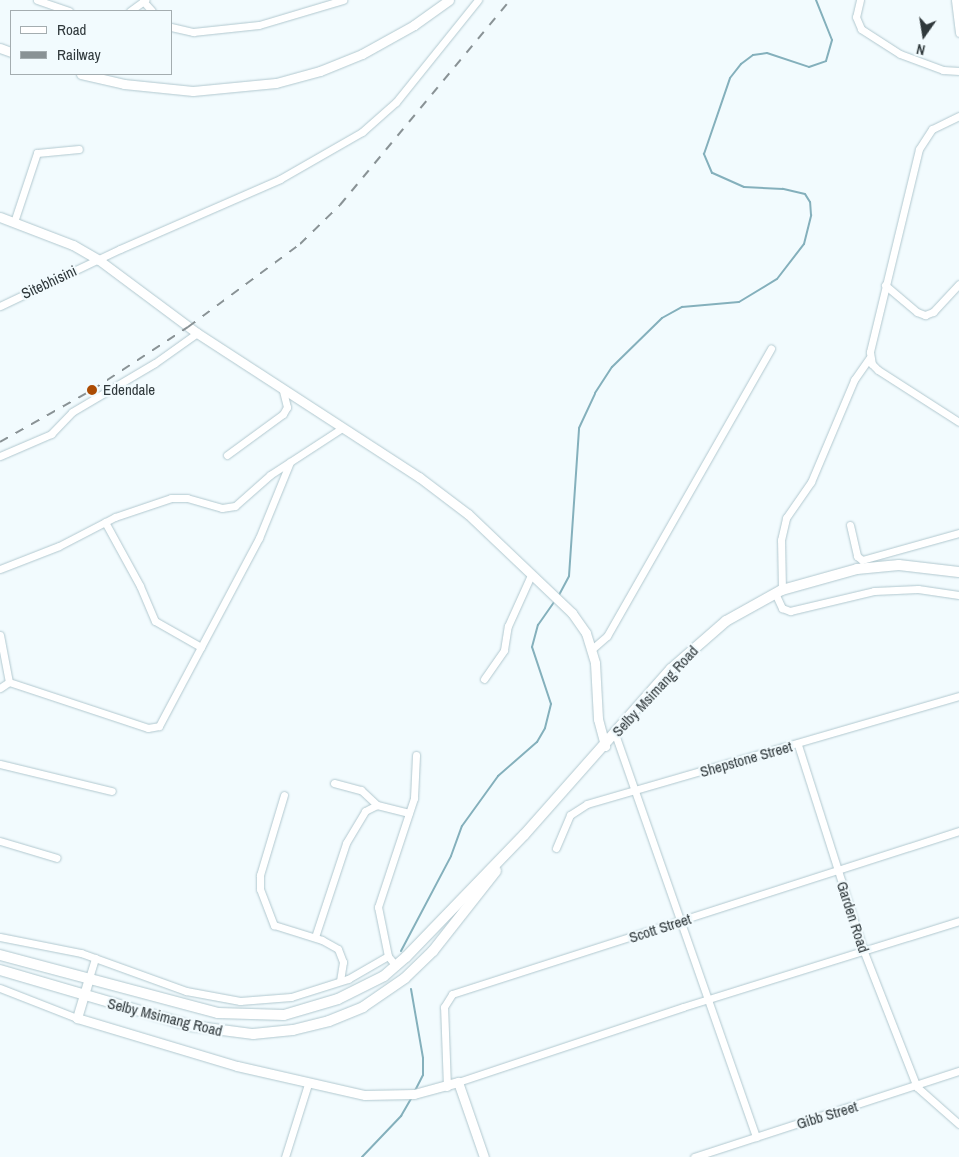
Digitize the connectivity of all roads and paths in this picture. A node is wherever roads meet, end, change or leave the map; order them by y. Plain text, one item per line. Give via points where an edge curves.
1 (37, 0) edge
2 (343, 0) edge
3 (449, 0) edge
4 (478, 0) edge
5 (860, 0) edge
6 (954, 0) edge
7 (144, 1) edge
8 (66, 10) edge
9 (131, 10) edge
10 (172, 27) edge
11 (959, 33) edge
12 (959, 71) edge
13 (90, 75) edge
14 (108, 77) edge
15 (959, 116) edge
16 (79, 149) dead end
17 (0, 218) edge
18 (14, 222) junction
19 (99, 260) junction
20 (885, 284) junction
21 (959, 284) edge
22 (0, 306) edge
23 (197, 333) junction
24 (772, 348) dead end
25 (870, 357) junction
26 (283, 391) junction
27 (959, 422) edge
28 (342, 428) junction
29 (227, 455) dead end
30 (0, 456) edge
31 (290, 462) junction
32 (105, 522) junction
33 (850, 525) dead end
34 (959, 533) edge
35 (897, 551) junction
36 (899, 565) junction
37 (0, 569) edge
38 (959, 572) edge
39 (535, 579) junction
40 (778, 592) junction
41 (959, 594) edge
42 (0, 635) edge
43 (201, 648) junction
44 (592, 649) junction
45 (484, 680) dead end
46 (8, 682) junction
47 (0, 688) edge
48 (959, 696) edge
49 (615, 734) junction
50 (798, 745) junction
51 (604, 746) junction
52 (416, 755) dead end
53 (0, 764) edge
54 (334, 783) dead end
55 (636, 790) junction
56 (112, 791) dead end
57 (284, 795) dead end
58 (377, 805) junction
59 (409, 813) junction
60 (959, 831) edge
61 (524, 834) junction
62 (0, 841) edge
63 (556, 848) dead end
64 (57, 858) dead end
65 (838, 869) junction
66 (682, 920) junction
67 (959, 920) edge
68 (0, 937) edge
69 (316, 937) junction
70 (864, 952) junction
71 (0, 955) edge
72 (388, 956) junction
73 (95, 958) junction
74 (396, 966) junction
75 (0, 970) edge
76 (89, 978) junction
77 (340, 981) junction
78 (0, 988) edge
79 (83, 996) junction
80 (708, 999) junction
81 (77, 1018) junction
82 (959, 1071) edge
83 (458, 1082) junction
84 (308, 1084) junction
85 (917, 1086) junction
86 (447, 1087) junction
87 (959, 1124) edge
88 (756, 1136) junction
89 (285, 1157) edge
90 (484, 1157) edge
91 (694, 1157) edge

1 - 8 street
2 - 10 street via 259,25 193,32
3 - 14 street via 414,26 362,54 320,71 276,83 193,91
4 - 19 street, Sitebhisini via 396,102 362,132 280,179
5 - 12 street via 856,17 860,29 900,54 943,70
6 - 11 street
7 - 9 street
13 - 14 street
15 - 20 street via 932,129 918,149
16 - 18 street via 37,153
17 - 18 street
18 - 19 street via 79,248
19 - 22 street, Sitebhisini
19 - 23 street
20 - 21 street via 917,312 925,315 933,312
20 - 25 street
23 - 26 street
23 - 30 street via 155,363 72,412 51,434
24 - 44 street via 609,633
25 - 27 street via 872,364 888,378
25 - 40 street via 854,380 811,482 786,518 781,540
26 - 28 street
26 - 29 street via 287,407 283,414
28 - 31 street
28 - 39 street via 451,498
31 - 32 street via 229,508 176,497
31 - 43 street via 275,505
32 - 37 street via 59,546
32 - 43 street via 155,621
33 - 35 street via 859,558
34 - 35 street
35 - 36 street
36 - 38 main road, Selby Msimang Road
36 - 40 main road, Selby Msimang Road via 857,569
39 - 44 street via 572,613 586,633
39 - 45 street via 508,626 504,650
40 - 41 street via 782,608 790,611 874,591 918,589
40 - 49 main road, Selby Msimang Road via 708,635 671,669
42 - 46 street
43 - 46 street via 162,723 153,729
44 - 51 street via 598,719
46 - 47 street
48 - 50 street, Shepstone Street
49 - 51 main road, Selby Msimang Road
49 - 55 street
50 - 55 street, Shepstone Street
50 - 65 street, Garden Road
51 - 61 main road, Selby Msimang Road
52 - 59 street via 416,785
53 - 56 street
54 - 58 street via 361,790
55 - 63 street, Shepstone Street via 579,807 567,820
55 - 66 street
57 - 69 street via 260,875 260,889 274,924
58 - 59 street
58 - 69 street via 365,811 352,830
59 - 72 street via 378,908
60 - 65 street, Scott Street
61 - 74 main road, Selby Msimang Road
61 - 79 main road, Selby Msimang Road via 418,968 363,1007 329,1021 277,1032 221,1032
62 - 64 street
65 - 66 street, Scott Street
65 - 70 street, Garden Road
66 - 80 street
66 - 86 street, Scott Street via 448,996 444,1025
67 - 70 street
68 - 73 street
69 - 77 street via 340,952 343,962
70 - 80 street
70 - 85 street, Garden Road
71 - 76 main road, Selby Msimang Road
72 - 74 street
72 - 77 street
73 - 76 street
73 - 77 street via 186,991 240,1001 282,999
74 - 76 main road, Selby Msimang Road via 338,1000 302,1011 266,1016 218,1013
75 - 79 main road, Selby Msimang Road
76 - 79 street
78 - 81 street
79 - 81 street
80 - 83 street
80 - 88 street
81 - 84 street
82 - 85 street, Gibb Street
83 - 86 street
83 - 90 street
84 - 86 street via 364,1095 398,1096
84 - 89 street
85 - 87 street
85 - 88 street, Gibb Street
88 - 91 street, Gibb Street

